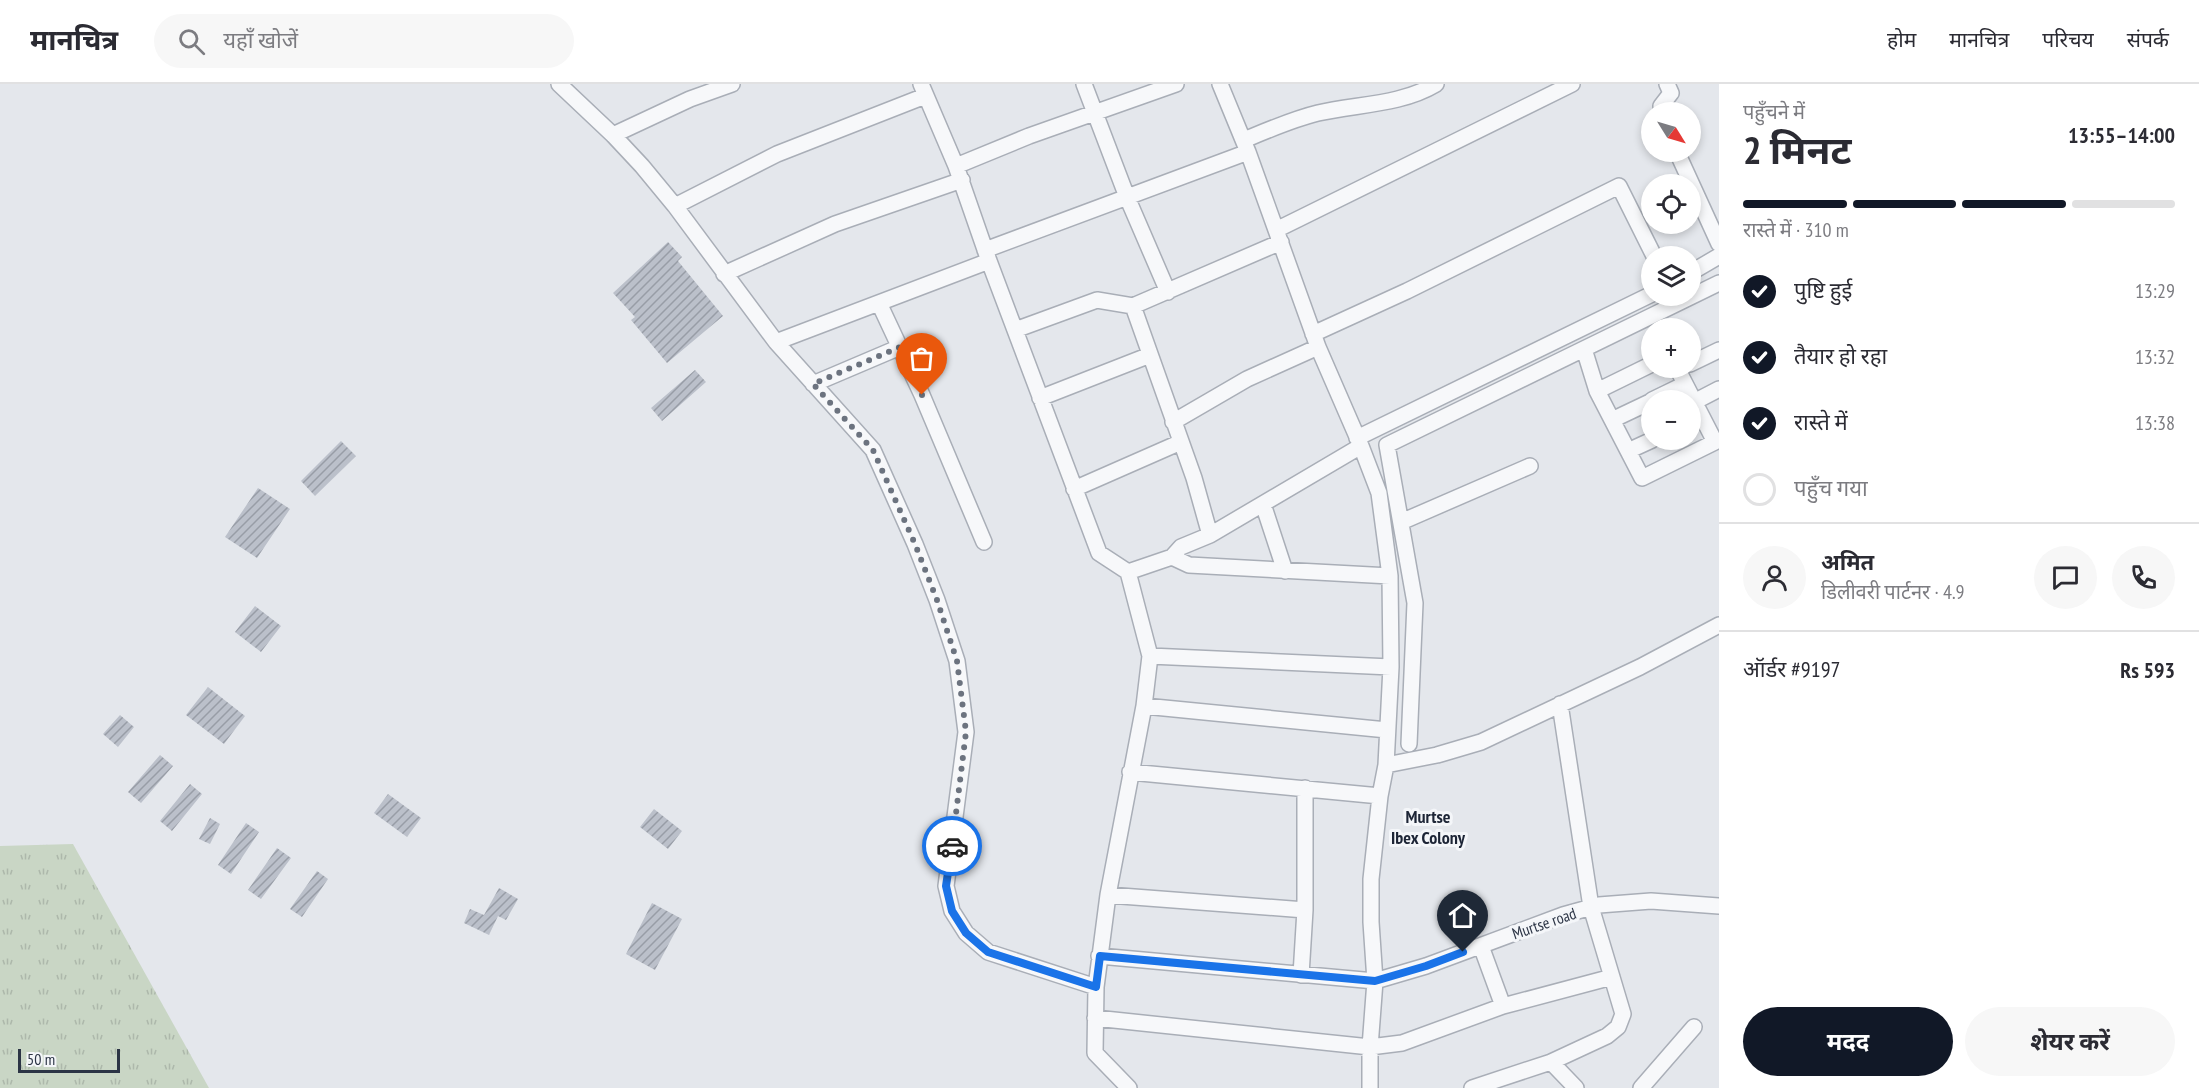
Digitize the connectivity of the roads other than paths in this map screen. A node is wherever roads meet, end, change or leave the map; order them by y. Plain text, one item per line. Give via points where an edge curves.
1 (559, 84) edge
2 (732, 84) edge
3 (1084, 84) edge
4 (1176, 84) edge
5 (1220, 84) edge
6 (1436, 84) edge
7 (1572, 84) edge
8 (1667, 84) edge
9 (923, 90) edge
10 (1664, 102) edge
11 (1096, 114) junction
12 (613, 135) junction
13 (1246, 146) junction
14 (1682, 162) edge
15 (959, 173) junction
16 (1127, 198) junction
17 (675, 206) junction
18 (1278, 236) junction
19 (1719, 244) edge
20 (1649, 246) edge
21 (1719, 255) edge
22 (987, 256) junction
23 (1701, 266) edge
24 (724, 274) junction
25 (1719, 283) edge
26 (1701, 290) edge
27 (1168, 292) junction
28 (1641, 300) edge
29 (879, 303) junction
30 (1133, 306) junction
31 (1667, 306) edge
32 (1658, 313) junction
33 (1659, 318) edge
34 (1015, 330) junction
35 (1315, 340) junction
36 (776, 342) junction
37 (900, 347) junction
38 (1584, 349) junction
39 (1719, 350) edge
40 (1150, 356) junction
41 (1701, 358) edge
42 (1641, 369) edge
43 (1684, 378) edge
44 (813, 384) junction
45 (1685, 384) junction
46 (1719, 389) edge
47 (1673, 390) edge
48 (1687, 390) edge
49 (1597, 391) junction
50 (1040, 398) junction
51 (1641, 406) edge
52 (1701, 406) edge
53 (1612, 420) junction
54 (1701, 421) edge
55 (1173, 422) junction
56 (1181, 442) junction
57 (1359, 442) junction
58 (1641, 445) edge
59 (1701, 449) edge
60 (1699, 450) edge
61 (1628, 451) junction
62 (1530, 466) dead end
63 (1074, 489) junction
64 (1263, 504) junction
65 (1401, 522) junction
66 (1210, 535) junction
67 (984, 542) dead end
68 (1173, 557) junction
69 (1286, 571) junction
70 (1128, 572) junction
71 (1390, 576) junction
72 (1719, 626) edge
73 (1150, 656) junction
74 (1391, 667) junction
75 (1560, 704) junction
76 (1143, 706) junction
77 (1388, 730) junction
78 (1409, 744) dead end
79 (1386, 765) junction
80 (1130, 772) junction
81 (1305, 788) junction
82 (1380, 796) junction
83 (1108, 895) junction
84 (1719, 906) edge
85 (1591, 907) junction
86 (1305, 910) junction
87 (1481, 945) junction
88 (1100, 956) junction
89 (1301, 975) junction
90 (1612, 977) junction
91 (1375, 981) junction
92 (1096, 987) junction
93 (1503, 1006) junction
94 (1095, 1018) junction
95 (1694, 1027) dead end
96 (1370, 1047) junction
97 (1551, 1062) junction
98 (1493, 1085) edge
99 (1129, 1088) edge
100 (1370, 1088) edge
101 (1472, 1088) edge
102 (1576, 1088) edge
103 (1641, 1088) edge

1 - 12 street
2 - 12 street
3 - 11 street
4 - 11 street
5 - 13 street
6 - 13 street via 1395,99 1318,113 1279,125
7 - 18 street
8 - 10 street via 1671,93
9 - 15 street
9 - 17 street via 777,154
11 - 15 street via 1029,136
11 - 16 street
12 - 17 street
13 - 16 street
13 - 18 street
14 - 19 street
15 - 22 street
15 - 24 street
16 - 22 street
16 - 27 street
17 - 24 street
18 - 27 street
18 - 35 street
20 - 35 street via 1618,186
21 - 23 street
22 - 29 street
22 - 34 street
24 - 36 street
25 - 26 street
27 - 30 street
28 - 57 street
29 - 36 street
29 - 37 street
30 - 34 street via 1097,300
30 - 40 street
31 - 32 street
32 - 33 street
32 - 38 street
34 - 50 street
35 - 55 street
35 - 57 street
36 - 44 street
37 - 44 street
37 - 67 street
38 - 49 street
38 - 65 street via 1387,445
39 - 41 street
40 - 50 street
40 - 55 street
42 - 49 street
43 - 45 street
44 - 92 street via 873,450 919,553 957,661 966,732 946,886 952,911 966,933 988,952
45 - 47 street
45 - 48 street
46 - 52 street
49 - 53 street
50 - 63 street
51 - 53 street
53 - 61 street
54 - 59 street via 1715,442
55 - 56 street
56 - 63 street
56 - 66 street
57 - 64 street
57 - 71 street via 1378,493
58 - 61 street
60 - 61 street via 1642,478
62 - 65 street
63 - 70 street via 1099,553
64 - 66 street
64 - 69 street
65 - 78 street via 1416,603
66 - 68 street via 1181,547
68 - 69 street via 1189,565
68 - 70 street
69 - 71 street
70 - 73 street
71 - 74 street
72 - 75 street
73 - 74 street
73 - 76 street
74 - 77 street
75 - 79 street via 1481,742
75 - 85 street
76 - 77 street
76 - 80 street
77 - 79 street
79 - 82 street
80 - 81 street
80 - 83 street
81 - 82 street
81 - 86 street
82 - 91 street via 1371,879
83 - 86 street
83 - 88 street
84 - 85 street, Murtse road via 1651,901
85 - 87 street, Murtse road
85 - 90 street
86 - 89 street
87 - 91 street, Murtse road
87 - 93 street
88 - 89 street
88 - 92 street
89 - 91 street
90 - 93 street
90 - 97 street via 1623,1014 1618,1026 1607,1036
91 - 96 street
92 - 94 street
93 - 96 street via 1402,1043
94 - 96 street
94 - 99 street via 1095,1053
95 - 103 street
96 - 100 street
97 - 98 street
97 - 102 street
98 - 101 street

